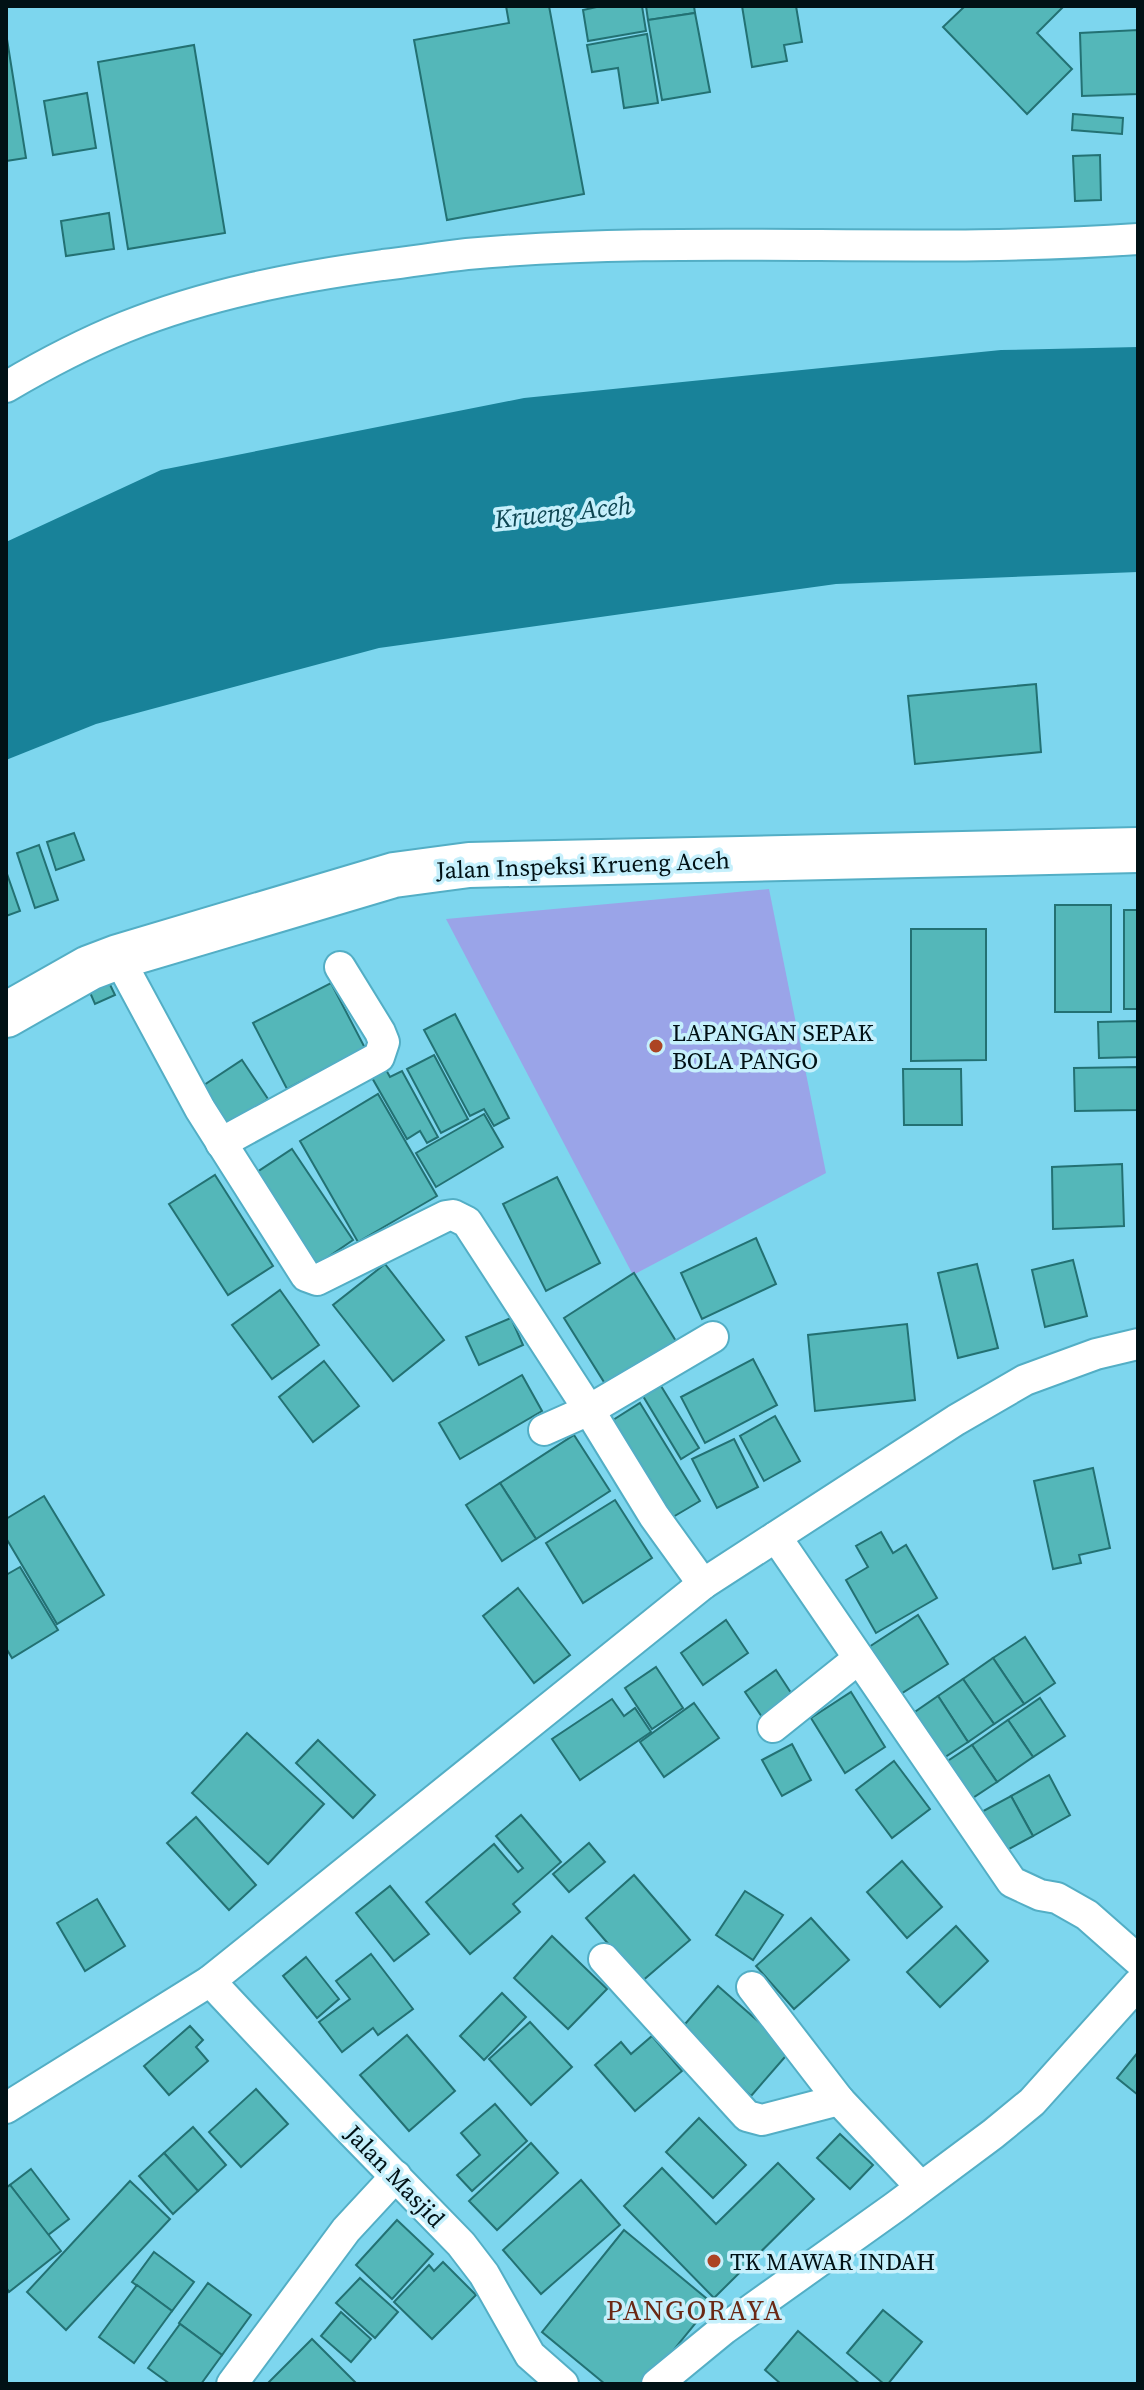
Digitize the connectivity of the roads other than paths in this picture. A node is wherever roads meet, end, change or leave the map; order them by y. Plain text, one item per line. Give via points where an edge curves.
1 (1138, 239) edge
2 (6, 387) edge
3 (1138, 850) edge
4 (118, 957) junction
5 (340, 967) dead end
6 (6, 1015) edge
7 (221, 1143) junction
8 (713, 1337) dead end
9 (1138, 1344) edge
10 (589, 1410) junction
11 (544, 1430) dead end
12 (776, 1537) junction
13 (703, 1584) junction
14 (858, 1659) junction
15 (773, 1727) dead end
16 (604, 1959) dead end
17 (1138, 1960) edge
18 (210, 1981) junction
19 (1138, 1984) edge
20 (752, 1987) dead end
21 (839, 2100) junction
22 (6, 2108) edge
23 (396, 2176) junction
24 (921, 2187) junction
25 (232, 2384) edge
26 (563, 2384) edge
27 (657, 2384) edge

1 - 2 street via 467,254 310,275 224,295 127,326
3 - 4 street, Jalan Inspeksi Krueng Aceh via 469,865 394,875
4 - 6 street, Jalan Inspeksi Krueng Aceh
4 - 7 street
5 - 7 street via 380,1032 384,1042 379,1057
7 - 10 street via 312,1280 446,1216 467,1222
8 - 10 street
9 - 12 street via 1025,1380
10 - 11 street
10 - 13 street
12 - 13 street
12 - 14 street
13 - 18 street
14 - 15 street
14 - 17 street via 1012,1882 1087,1915
16 - 21 street via 747,2116 762,2120
18 - 22 street
18 - 23 street, Jalan Masjid
19 - 24 street via 1032,2102
20 - 21 street
21 - 24 street
23 - 25 street via 346,2230
23 - 26 street, Jalan Masjid via 461,2244 530,2355
24 - 27 street via 724,2329

